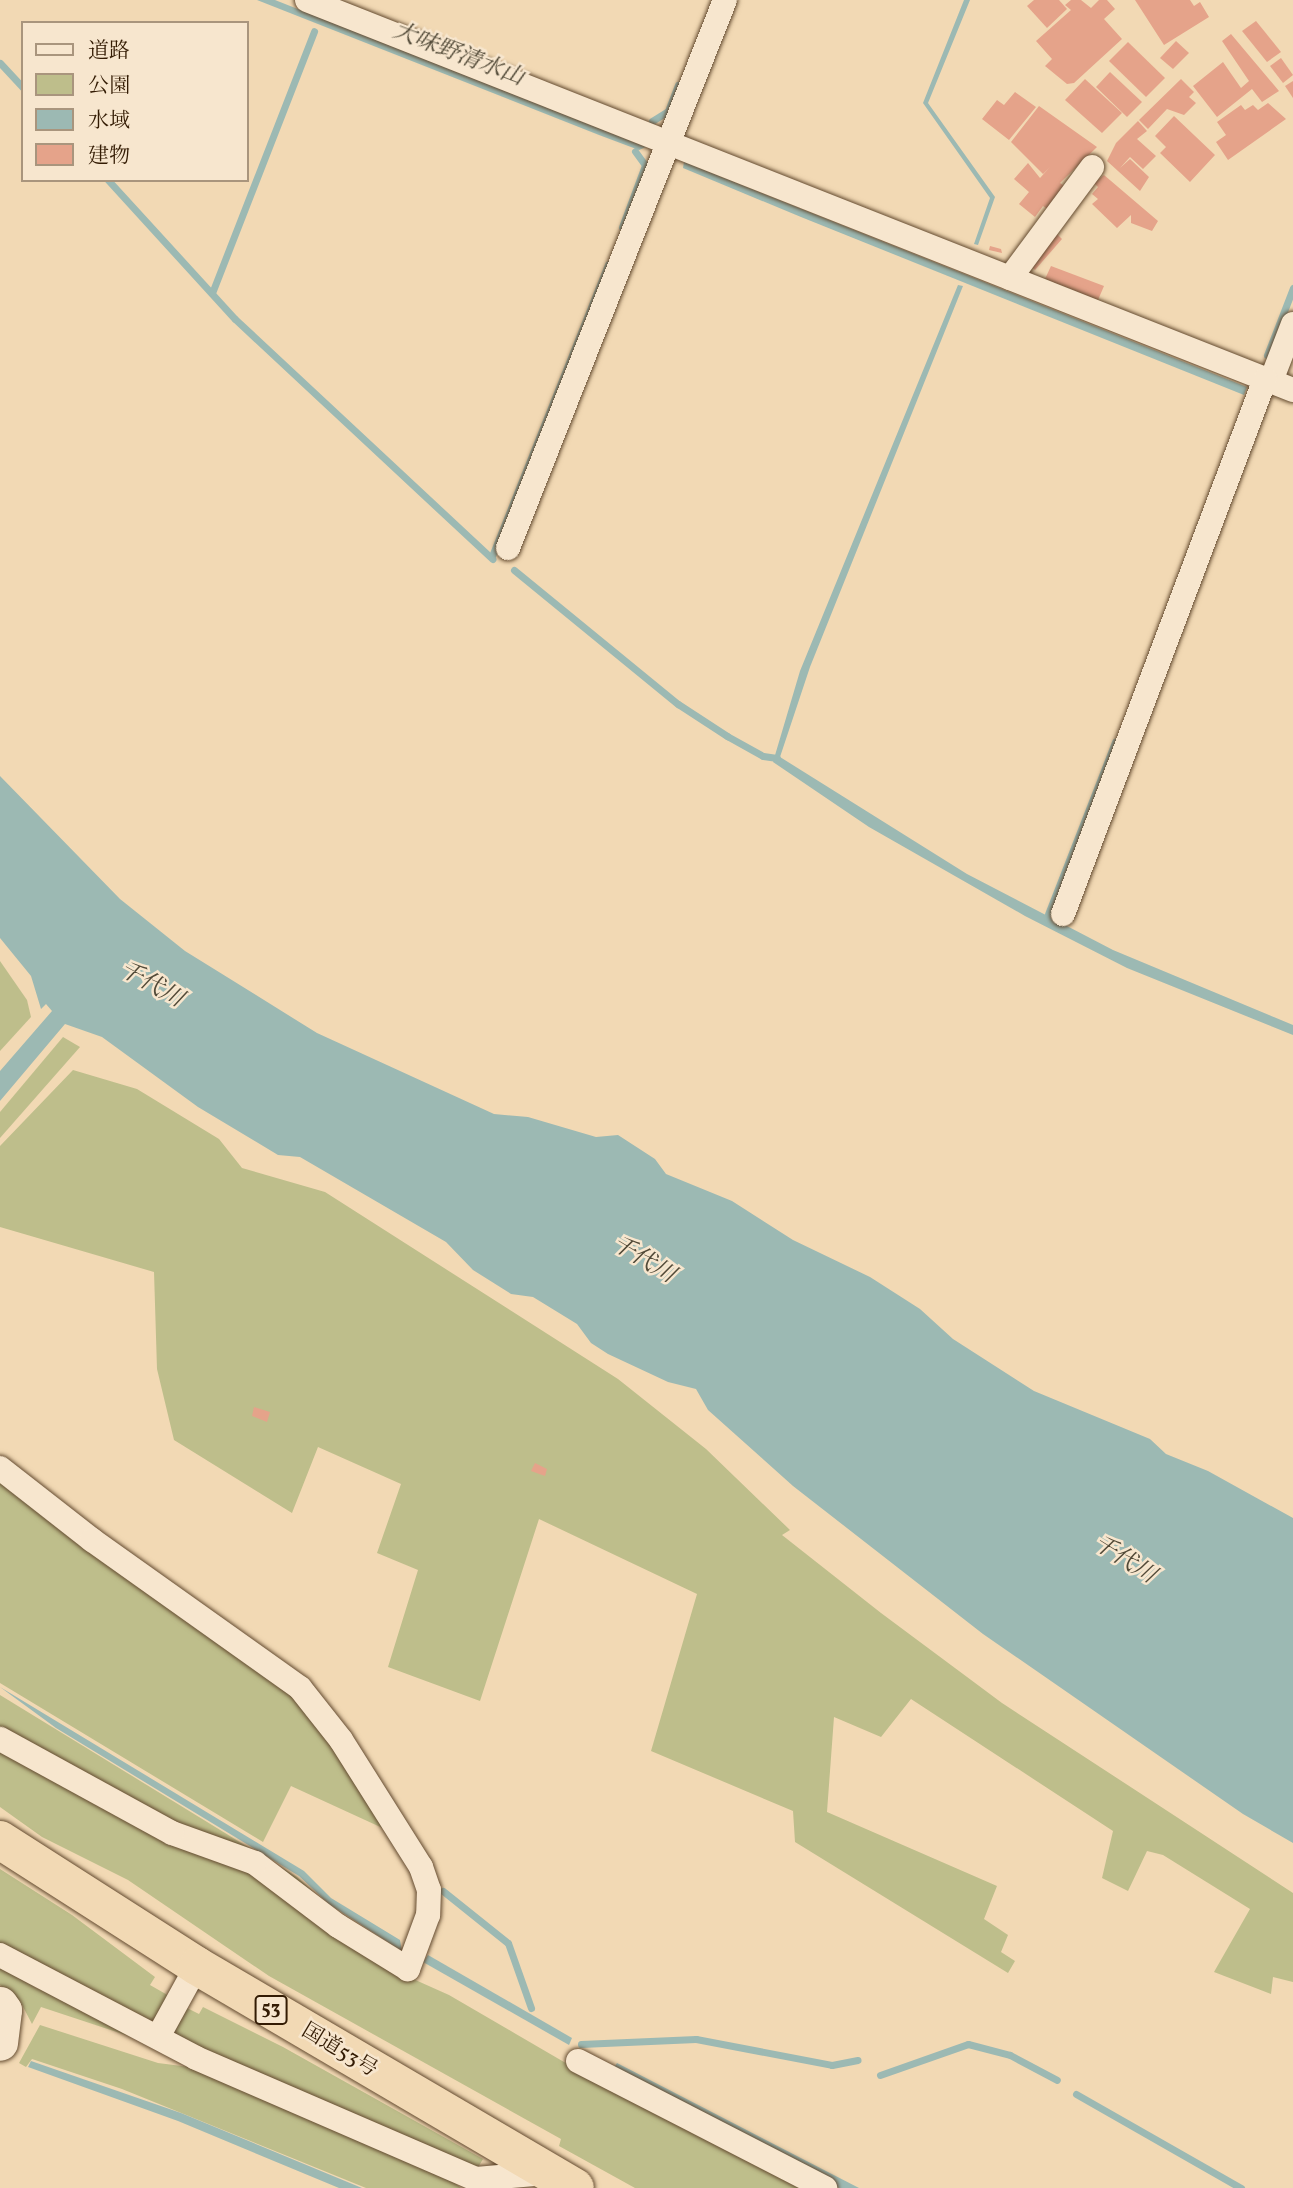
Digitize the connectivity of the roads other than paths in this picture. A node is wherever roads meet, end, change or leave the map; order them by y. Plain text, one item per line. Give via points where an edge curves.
1 (307, 0) edge
2 (725, 0) edge
3 (668, 142) junction
4 (1092, 167) dead end
5 (1010, 278) junction
6 (1293, 324) edge
7 (1277, 383) edge
8 (508, 548) dead end
9 (1063, 914) dead end
10 (0, 1468) edge
11 (0, 1739) edge
12 (0, 1840) edge
13 (0, 1955) edge
14 (197, 1966) junction
15 (0, 2004) edge
16 (159, 2035) junction
17 (0, 2043) edge
18 (578, 2060) dead end
19 (553, 2183) edge
20 (825, 2188) edge

1 - 3 street
2 - 3 street
3 - 5 street
3 - 8 street
4 - 5 street
5 - 7 street
6 - 7 street
7 - 9 street
10 - 11 street via 92,1540 300,1688 341,1740 421,1867 429,1890 428,1915 408,1969 338,1926 255,1863 172,1833
12 - 14 highway, 国道53号 / 53
13 - 16 street
14 - 16 street
14 - 19 highway, 国道53号 / 53
15 - 17 street via 4,2010
16 - 19 street via 196,2058 476,2179
18 - 20 street

